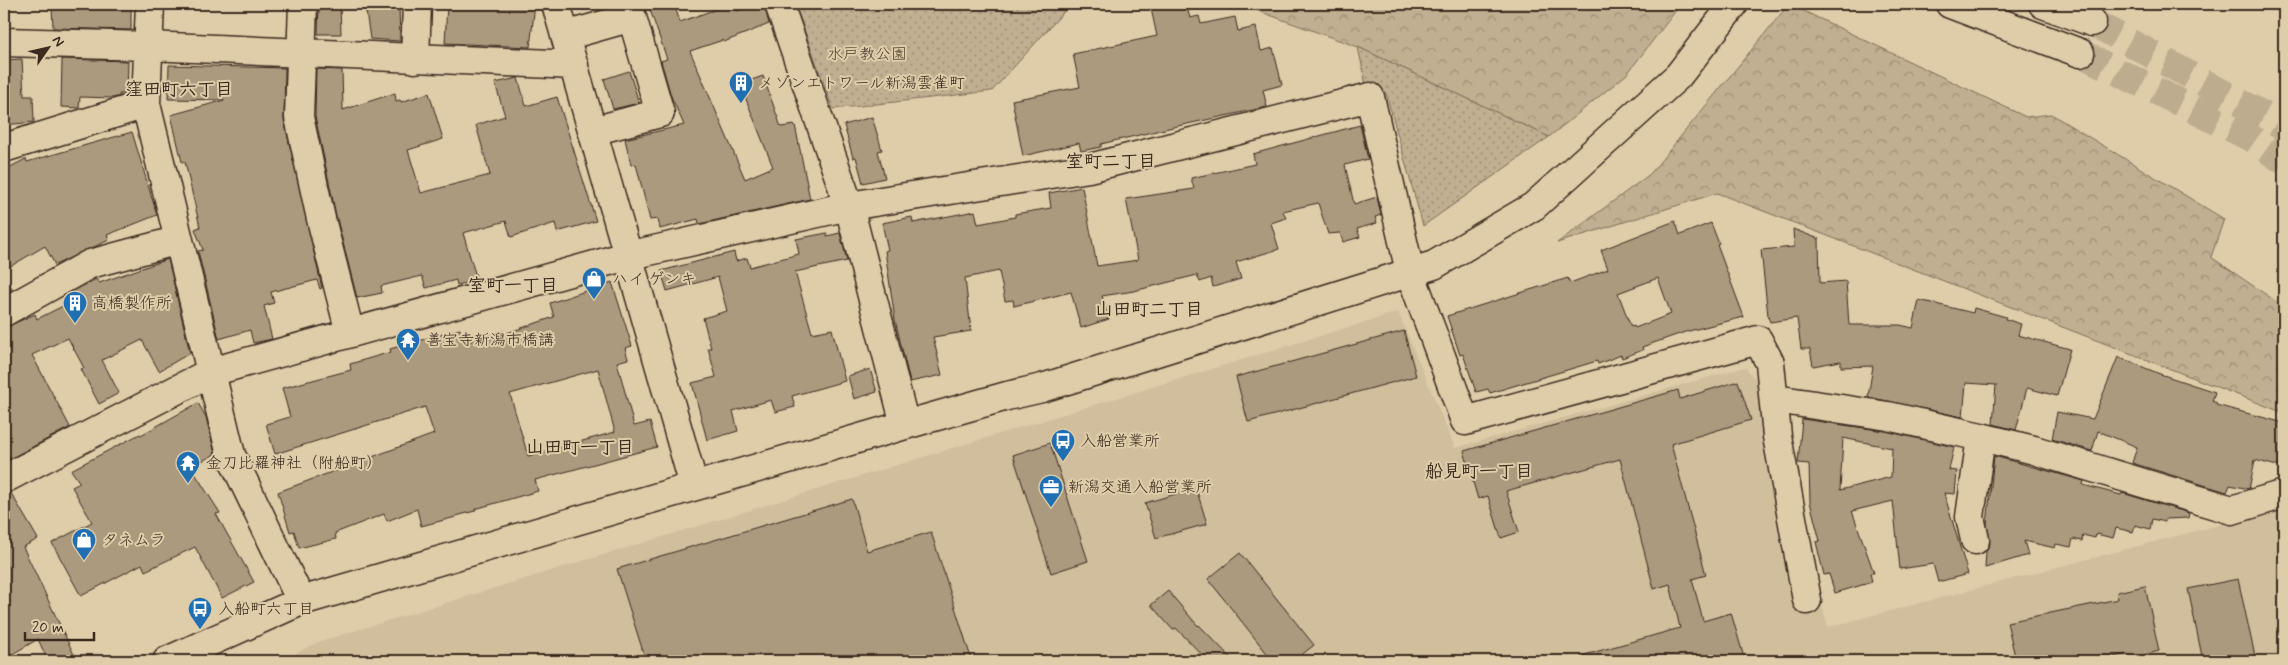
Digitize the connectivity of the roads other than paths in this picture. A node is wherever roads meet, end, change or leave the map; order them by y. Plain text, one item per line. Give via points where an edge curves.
1 (150, 4) edge
2 (303, 4) edge
3 (417, 4) edge
4 (556, 4) edge
5 (779, 4) edge
6 (1734, 4) edge
7 (1950, 4) edge
8 (2043, 4) edge
9 (2092, 22) tunnel mouth
10 (565, 36) junction
11 (4, 42) edge
12 (148, 46) junction
13 (303, 53) junction
14 (2080, 53) tunnel mouth
15 (415, 59) junction
16 (574, 66) junction
17 (146, 104) junction
18 (593, 131) junction
19 (4, 148) edge
20 (849, 206) junction
21 (179, 240) junction
22 (626, 256) junction
23 (1410, 272) junction
24 (4, 312) edge
25 (350, 333) junction
26 (211, 372) junction
27 (1774, 399) junction
28 (905, 425) junction
29 (1982, 437) junction
30 (4, 479) edge
31 (694, 486) junction
32 (2284, 494) edge
33 (1975, 540) dead end
34 (301, 600) junction
35 (1807, 600) dead end
36 (167, 661) edge

1 - 12 street
2 - 13 street
3 - 15 street
4 - 10 street
5 - 20 street
6 - 23 street via 1678,76 1534,206 1434,264
7 - 14 street
8 - 9 street
10 - 16 street
10 - 18 street via 632,17 660,113
11 - 12 street
12 - 13 street
12 - 17 street
13 - 15 street
13 - 25 street via 299,117 322,226
15 - 16 street
16 - 18 street
17 - 19 street
17 - 21 street
18 - 22 street
20 - 22 street
20 - 23 street via 1089,168 1370,97
20 - 28 street
21 - 24 street via 90,264
21 - 26 street
22 - 25 street
22 - 31 street
23 - 27 street via 1465,421 1758,340 1770,363
23 - 28 street via 1042,388
25 - 26 street
26 - 30 street
26 - 34 street via 231,455
27 - 29 street via 1888,416
27 - 35 street via 1777,436
28 - 31 street
29 - 32 street via 2232,510
29 - 33 street via 1970,517
31 - 34 street
34 - 36 street

